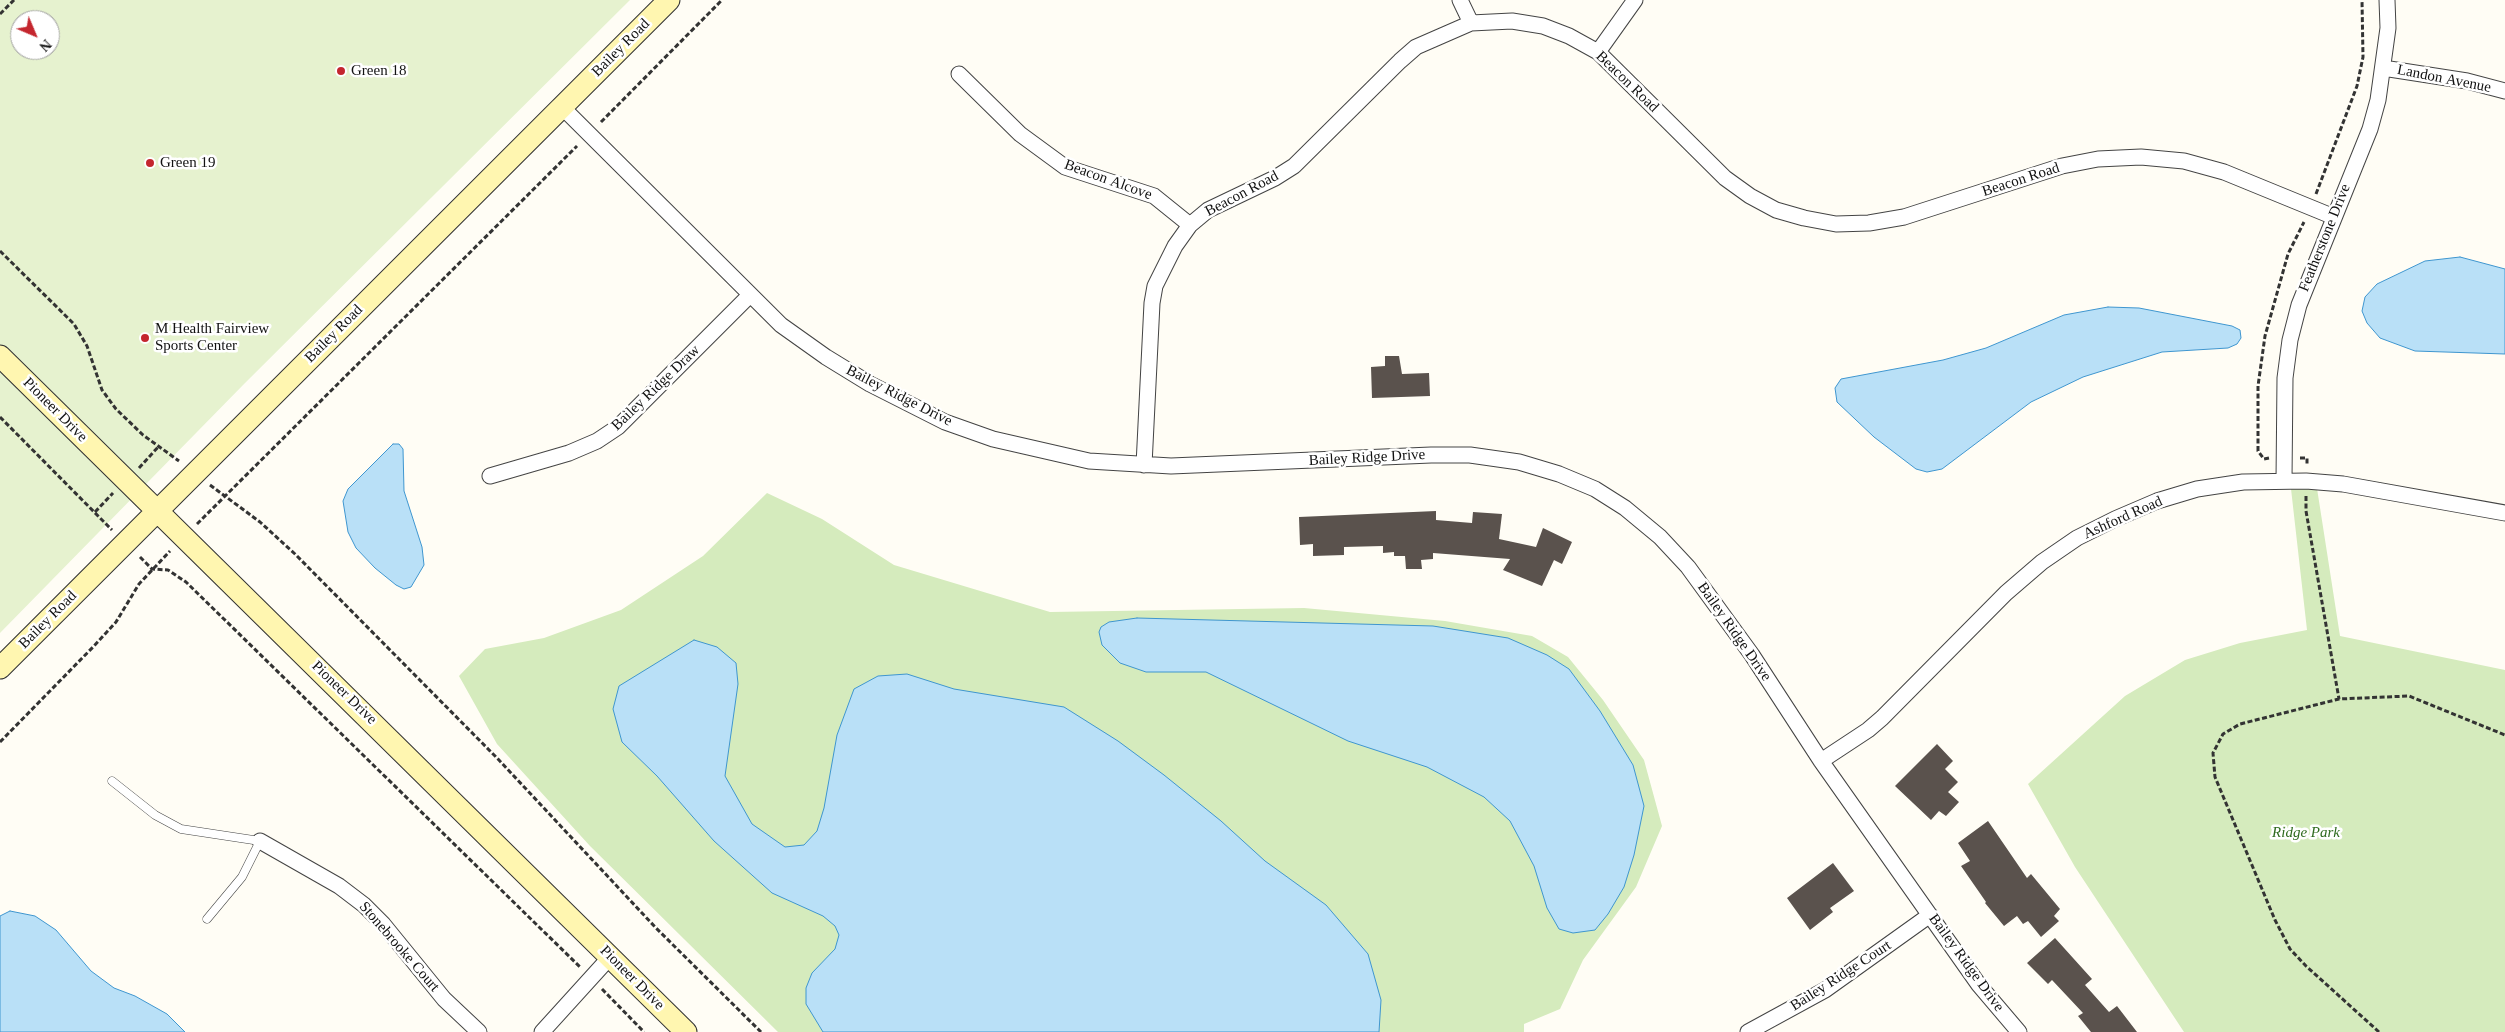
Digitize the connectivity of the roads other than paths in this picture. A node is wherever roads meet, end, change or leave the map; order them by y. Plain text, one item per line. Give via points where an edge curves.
1 (669, 0) edge
2 (1460, 0) edge
3 (1635, 0) edge
4 (2387, 0) edge
5 (1471, 23) junction
6 (1598, 52) junction
7 (2383, 68) junction
8 (959, 74) dead end
9 (2505, 91) edge
10 (562, 107) junction
11 (2334, 217) junction
12 (1190, 225) junction
13 (750, 295) junction
14 (0, 356) edge
15 (1144, 466) junction
16 (490, 476) dead end
17 (2284, 480) junction
18 (157, 510) junction
19 (2505, 513) edge
20 (0, 668) edge
21 (1821, 761) junction
22 (112, 781) dead end
23 (260, 841) junction
24 (1930, 915) junction
25 (207, 919) dead end
26 (611, 956) junction
27 (479, 1032) edge
28 (542, 1032) edge
29 (686, 1032) edge
30 (1748, 1032) edge
31 (2019, 1032) edge

1 - 10 street, Bailey Road
2 - 5 street
3 - 6 street
4 - 7 street, Featherstone Drive via 2388,28
5 - 6 street, Beacon Road via 1512,21 1543,26
5 - 12 street, Beacon Road via 1416,47 1294,166 1214,207
6 - 11 street, Beacon Road via 1725,178 1776,210 1804,218 1836,224 1904,217 2062,166 2098,159 2141,157 2184,161 2224,172
7 - 9 street, Landon Avenue via 2467,81
7 - 11 street, Featherstone Drive via 2370,129
8 - 12 street, Beacon Alcove via 1020,134 1057,162 1154,196
10 - 13 street, Bailey Ridge Drive
10 - 18 street, Bailey Road
11 - 17 street, Featherstone Drive via 2299,305 2290,340 2285,378
12 - 15 street, Beacon Road via 1171,253 1155,286
13 - 15 street, Bailey Ridge Drive via 781,324 826,357 878,389 945,422 1044,452 1089,461
13 - 16 street, Bailey Ridge Draw via 618,428 569,453
14 - 18 street, Pioneer Drive
15 - 21 street, Bailey Ridge Drive via 1470,455 1519,462 1595,489 1660,536 1688,567 1752,655
17 - 19 street, Ashford Road via 2343,484
17 - 21 street, Ashford Road via 2197,489 2157,501 2077,538 2006,593 1868,730
18 - 20 street, Bailey Road
18 - 26 street, Pioneer Drive
21 - 24 street, Bailey Ridge Drive
22 - 23 lane via 155,815 181,829
23 - 25 lane via 242,877
23 - 27 street, Stonebrooke Court via 339,886 364,905 444,999
24 - 30 street, Bailey Ridge Court via 1825,990
24 - 31 street, Bailey Ridge Drive via 1979,985
26 - 28 street
26 - 29 street, Pioneer Drive

